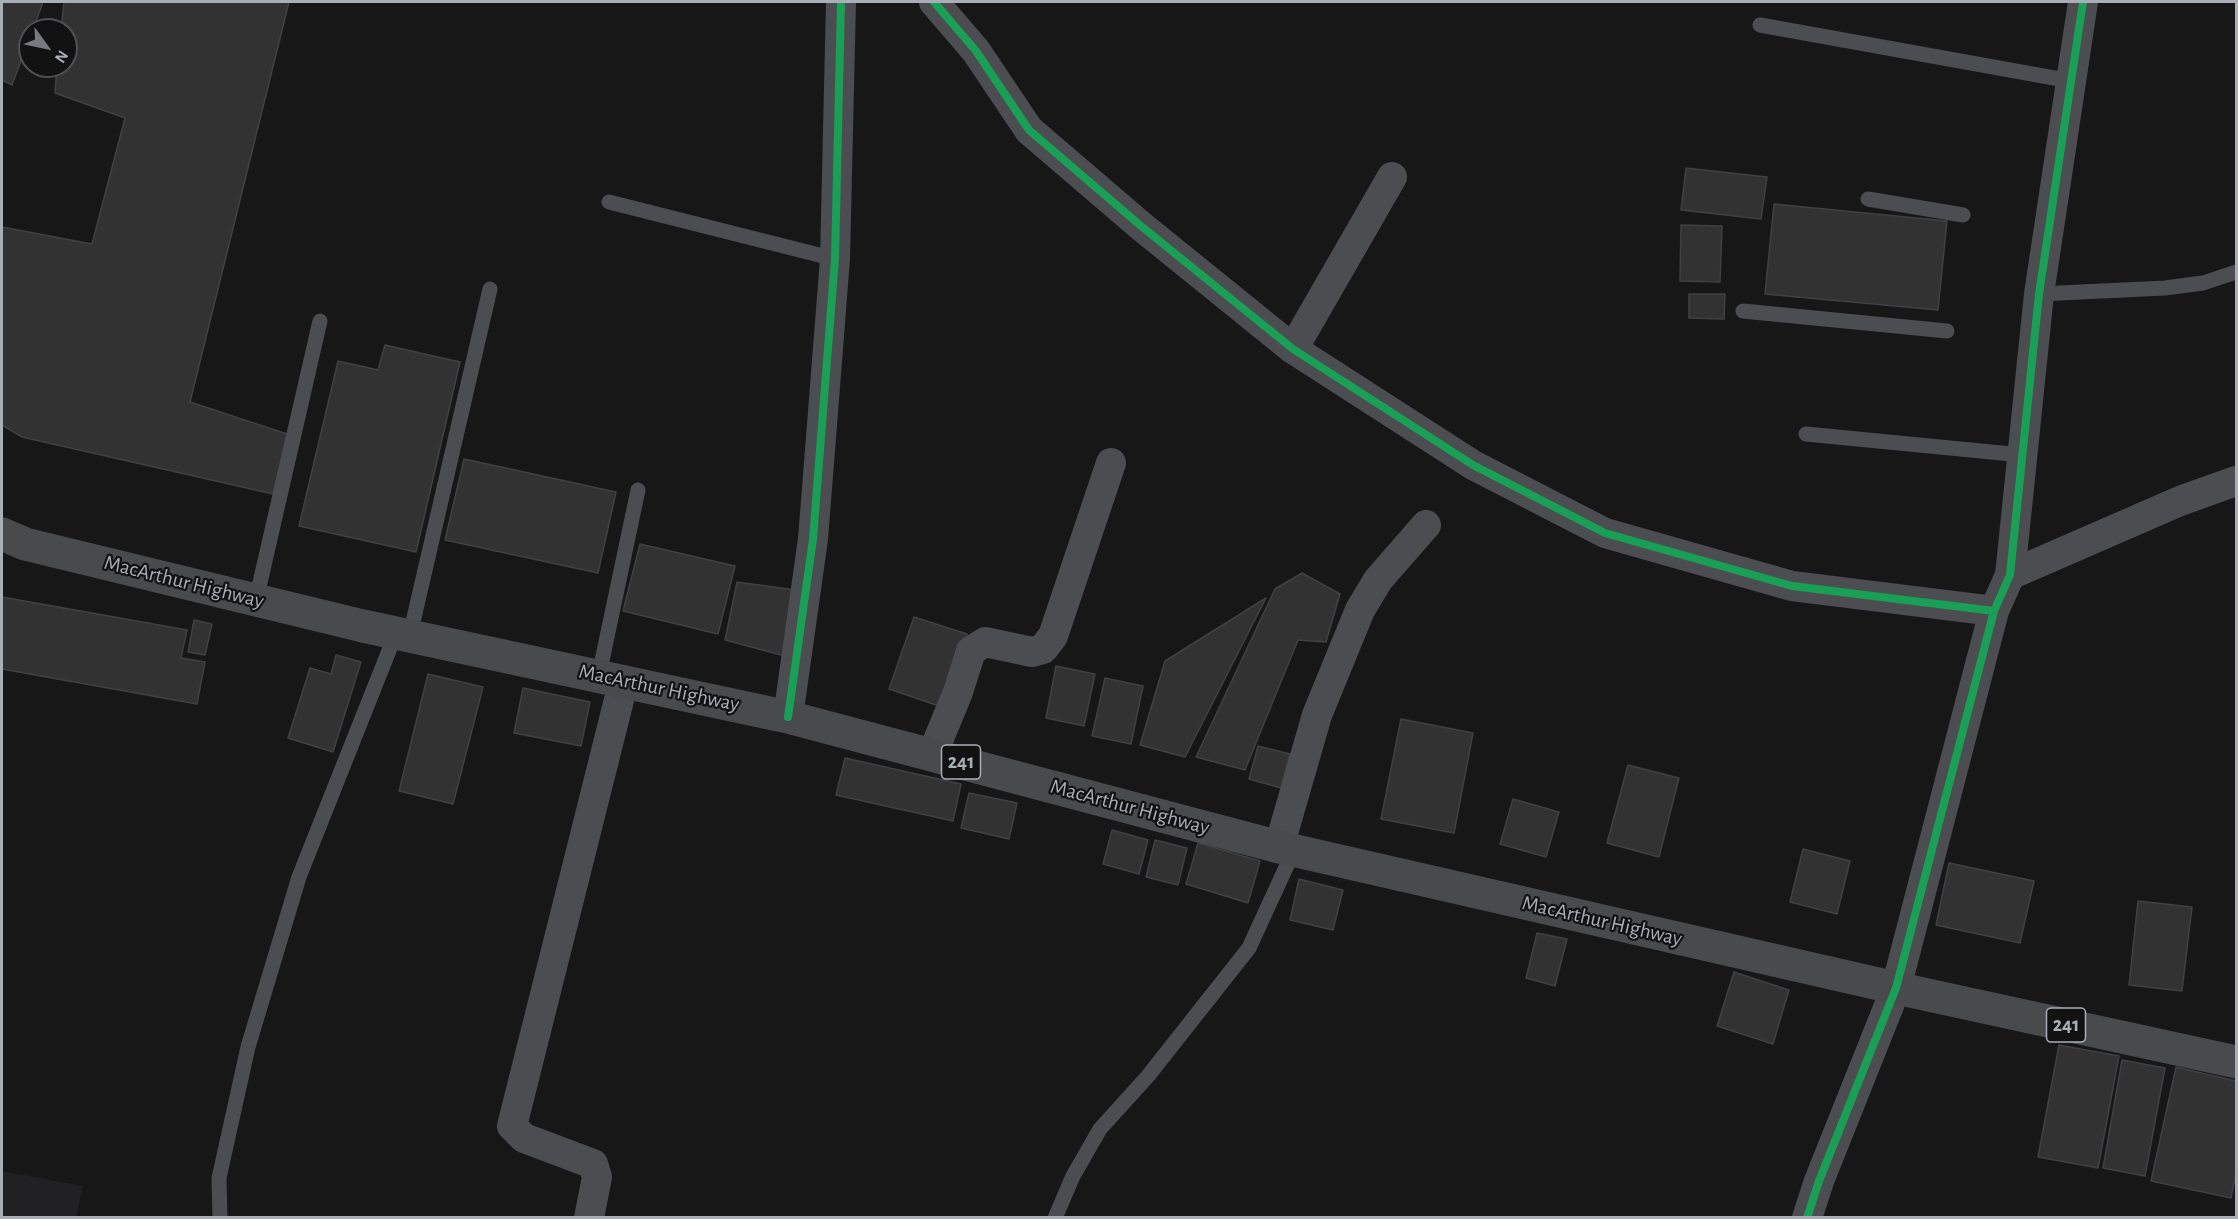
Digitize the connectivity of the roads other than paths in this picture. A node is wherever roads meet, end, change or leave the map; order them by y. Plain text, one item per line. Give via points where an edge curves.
1 (841, 2) edge
2 (934, 2) edge
3 (2083, 2) edge
4 (1760, 25) dead end
5 (2071, 81) junction
6 (1392, 177) dead end
7 (1868, 199) dead end
8 (609, 202) dead end
9 (1963, 215) dead end
10 (835, 259) junction
11 (2236, 272) edge
12 (490, 289) dead end
13 (2039, 294) junction
14 (1743, 311) dead end
15 (320, 321) dead end
16 (1947, 331) dead end
17 (1293, 349) junction
18 (1806, 434) dead end
19 (2022, 455) junction
20 (1111, 463) dead end
21 (2236, 481) edge
22 (638, 490) dead end
23 (1426, 525) dead end
24 (9, 541) edge
25 (2010, 575) junction
26 (256, 600) junction
27 (1994, 611) junction
28 (403, 634) junction
29 (611, 677) junction
30 (788, 717) junction
31 (932, 754) junction
32 (1286, 848) junction
33 (1896, 988) junction
34 (2236, 1062) edge
35 (220, 1218) edge
36 (589, 1218) edge
37 (1055, 1218) edge
38 (1807, 1218) edge

1 - 10 street
2 - 17 street via 976,51 1029,130
3 - 5 street
4 - 5 lane
5 - 13 street
6 - 17 street
7 - 9 lane
8 - 10 lane
10 - 30 street via 813,539
11 - 13 lane via 2203,283 2165,288
12 - 28 lane
13 - 19 street
14 - 16 lane
15 - 26 lane
17 - 27 street via 1473,465 1605,533 1792,586
18 - 19 lane
19 - 25 street
20 - 31 street via 1053,636 1042,650 1032,652 985,642 971,651
21 - 25 street via 2180,501
22 - 29 lane
23 - 32 street via 1378,580 1360,610 1317,715
24 - 26 main road, MacArthur Highway / 241
25 - 27 street
26 - 28 main road, MacArthur Highway / 241
27 - 33 street
28 - 29 main road, MacArthur Highway / 241
28 - 35 lane via 299,877 248,1047 219,1178
29 - 30 main road, MacArthur Highway / 241
29 - 36 street via 512,1126 524,1138 593,1164 597,1177
30 - 31 main road, MacArthur Highway / 241
31 - 32 main road, MacArthur Highway / 241
32 - 33 main road, MacArthur Highway / 241
32 - 37 lane via 1249,948 1148,1076 1100,1129
33 - 34 main road, MacArthur Highway / 241
33 - 38 street via 1818,1181

